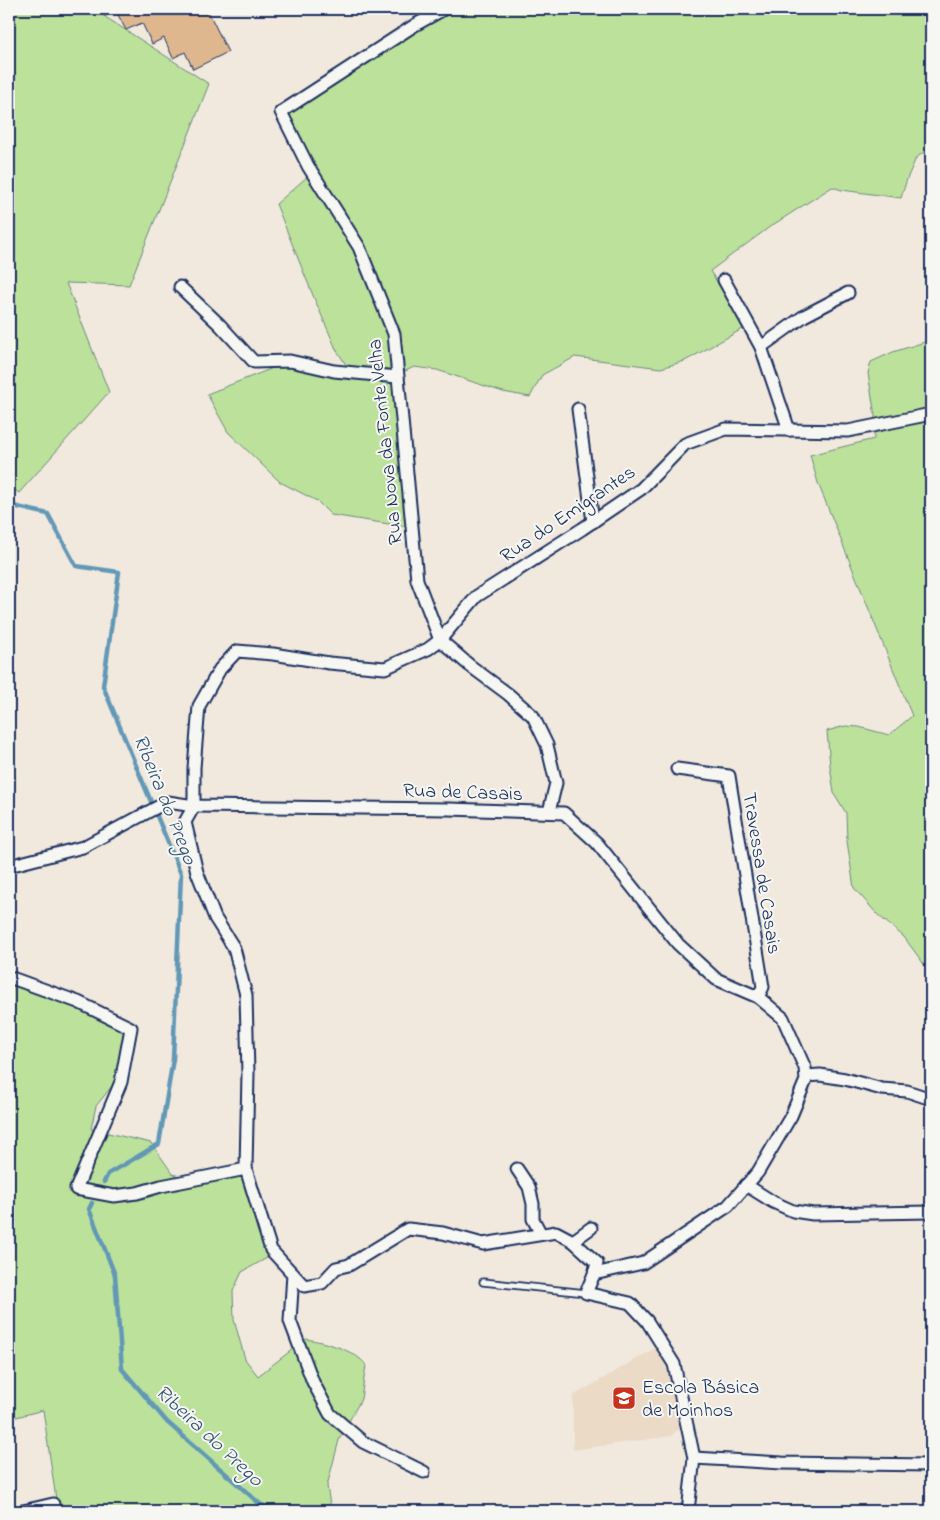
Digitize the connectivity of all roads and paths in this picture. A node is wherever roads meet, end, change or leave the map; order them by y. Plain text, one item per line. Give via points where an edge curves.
1 (444, 9) edge
2 (724, 280) dead end
3 (180, 287) dead end
4 (848, 293) dead end
5 (761, 347) junction
6 (398, 377) junction
7 (578, 409) dead end
8 (931, 414) edge
9 (789, 430) junction
10 (593, 522) junction
11 (440, 640) junction
12 (677, 769) dead end
13 (194, 806) junction
14 (549, 812) junction
15 (9, 866) edge
16 (9, 977) edge
17 (758, 997) junction
18 (806, 1076) junction
19 (931, 1099) edge
20 (246, 1169) junction
21 (517, 1169) dead end
22 (746, 1185) junction
23 (931, 1212) edge
24 (591, 1228) dead end
25 (541, 1234) junction
26 (573, 1241) junction
27 (292, 1274) junction
28 (594, 1274) junction
29 (483, 1282) dead end
30 (586, 1293) junction
31 (694, 1458) junction
32 (931, 1465) edge
33 (424, 1472) dead end
34 (54, 1504) dead end
35 (23, 1511) edge
36 (688, 1511) edge

1 - 6 street, Rua Nova da Fonte Velha via 281,112 308,166 359,247 394,334
2 - 5 street
3 - 6 street via 254,362 290,362 334,371
4 - 5 street via 804,316
5 - 9 street
6 - 11 street, Rua Nova da Fonte Velha via 417,580
7 - 10 street
8 - 9 street, Rua do Emigrantes via 848,431
9 - 10 street, Rua do Emigrantes via 726,429 685,444 641,489
10 - 11 street, Rua do Emigrantes via 478,596
11 - 13 street, Rua do Emigrantes via 428,649 385,668 237,651 220,669 199,706
11 - 14 street via 533,716 547,744 556,783
12 - 17 street, Travessa de Casais via 729,776 763,987
13 - 14 street, Rua de Casais
13 - 15 street, Rua de Casais via 168,802 83,847
13 - 20 street via 185,822 197,872 215,918 234,948 246,995
14 - 17 street, Rua de Casais via 564,813 597,843 678,944 716,980
16 - 20 street via 78,1002 131,1028 122,1082 76,1189 114,1196
17 - 18 street, Rua de Casais via 783,1018
18 - 19 street via 845,1079
18 - 22 street via 791,1116 758,1172
20 - 27 street via 271,1250
21 - 25 street via 529,1187 533,1219
22 - 23 street via 773,1202 813,1214
22 - 28 street via 728,1206 642,1262
24 - 26 street
25 - 26 street via 556,1232
25 - 27 street via 483,1244 408,1228 349,1264 336,1268 322,1283 304,1286
26 - 28 street via 597,1263
27 - 33 street via 290,1322 313,1382 330,1414 364,1442
28 - 30 street
29 - 30 lane
30 - 31 street via 630,1303 647,1321 674,1364
31 - 32 street
31 - 36 street
34 - 35 street

